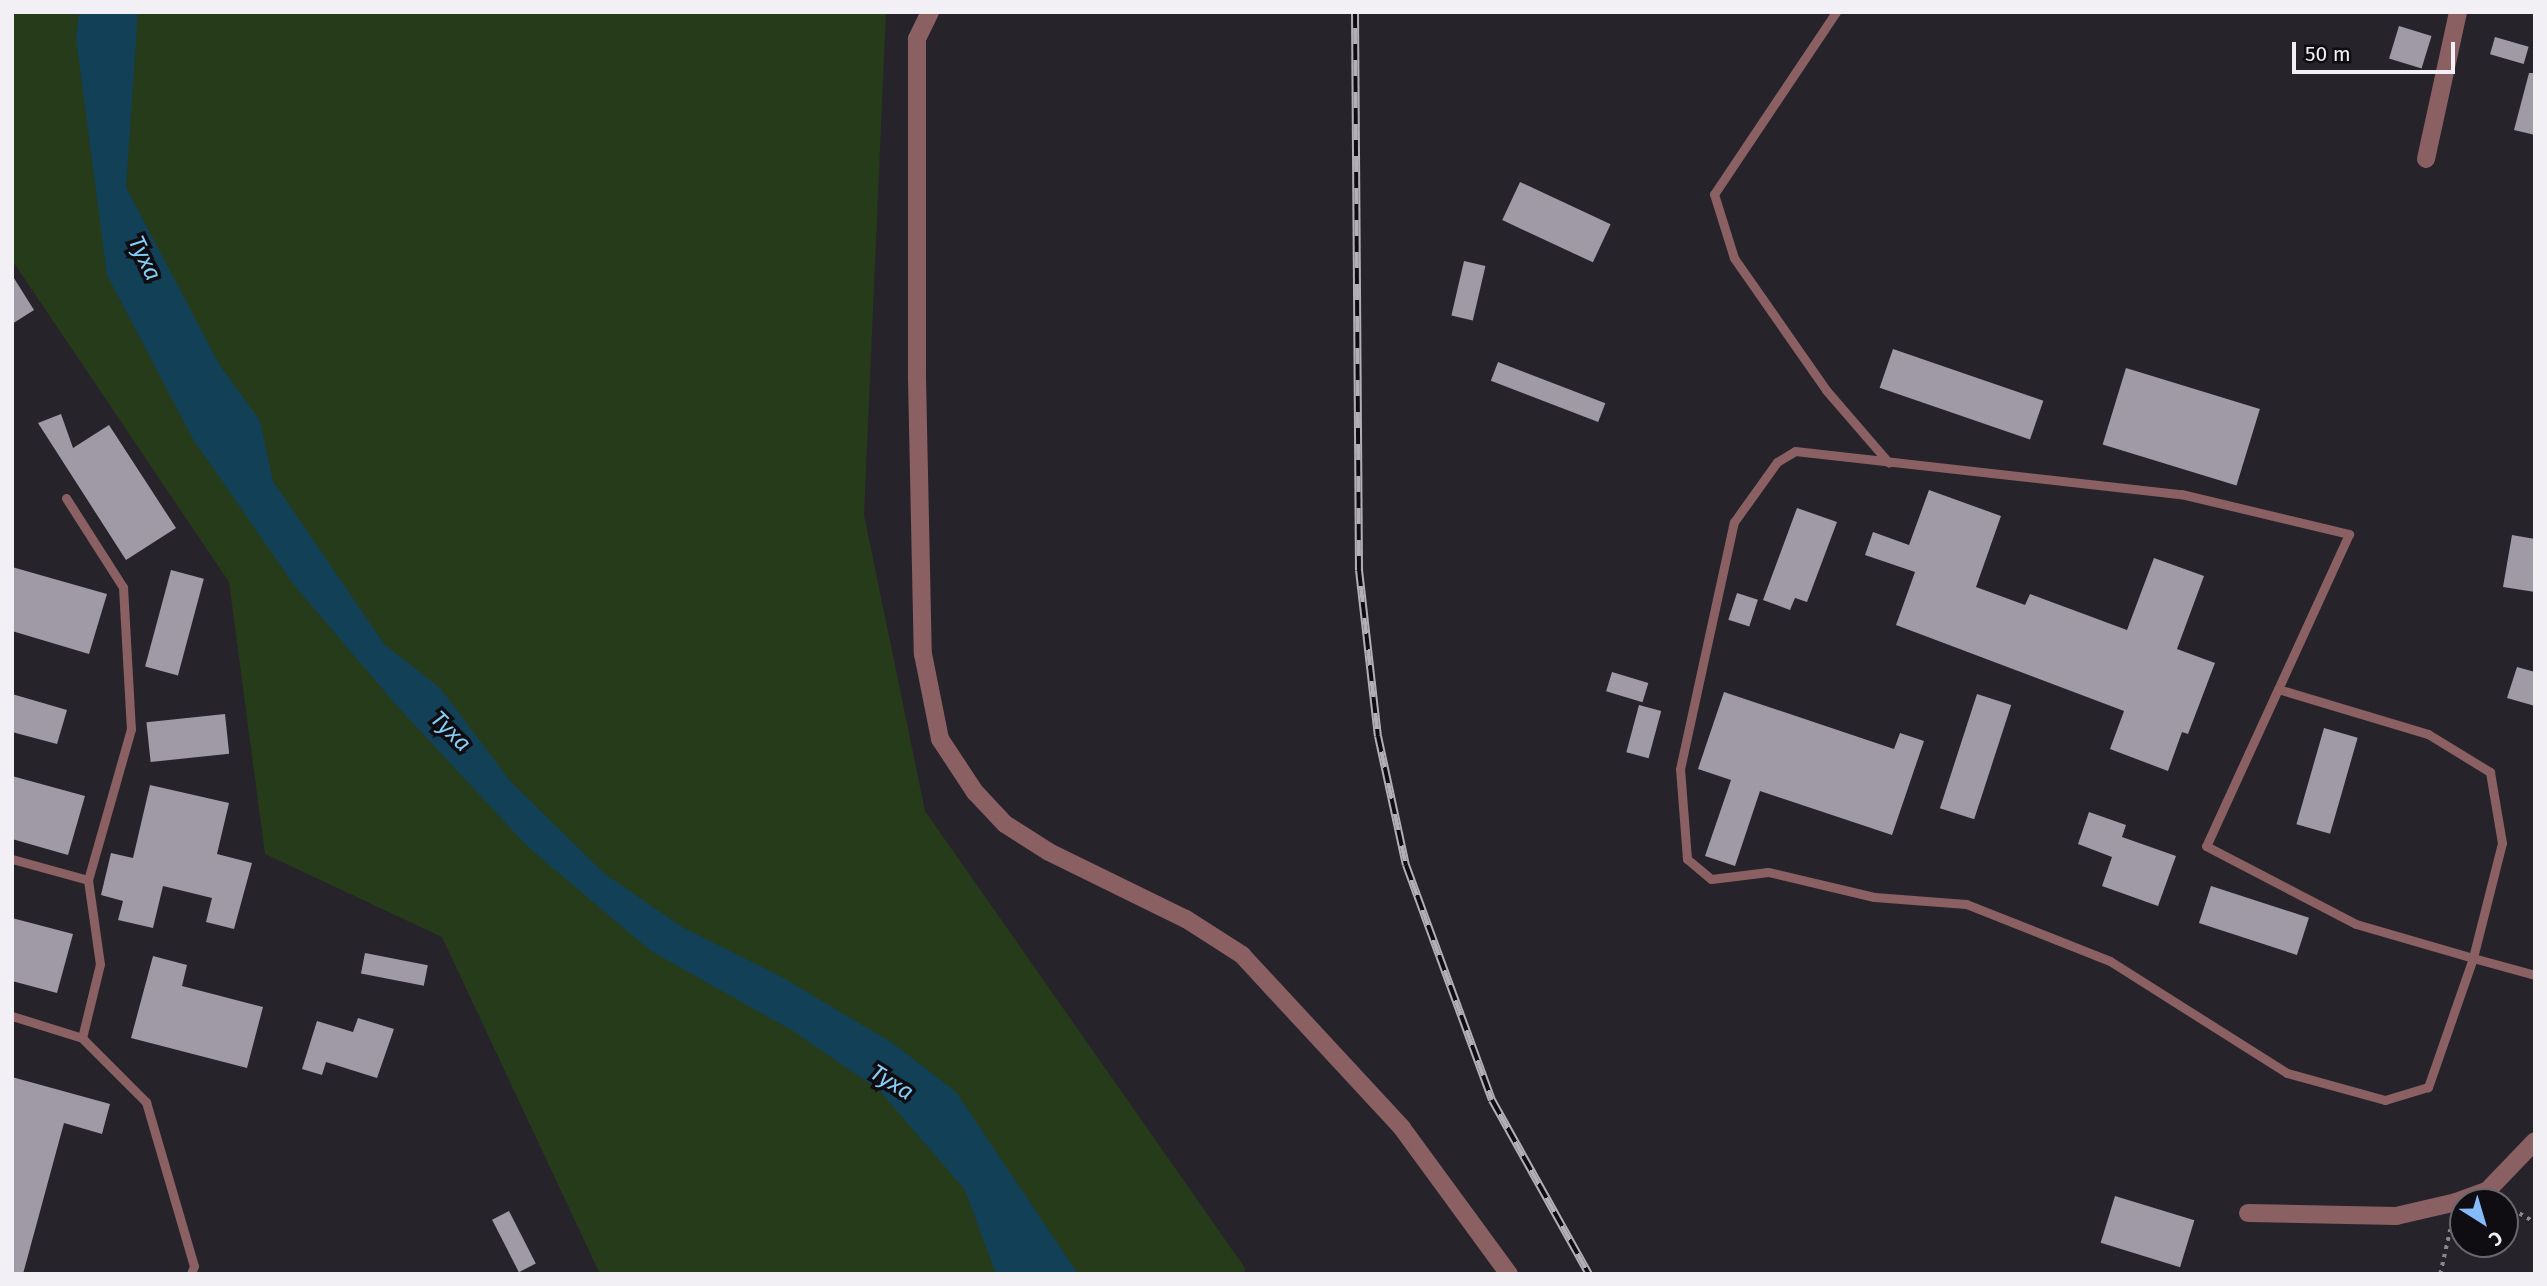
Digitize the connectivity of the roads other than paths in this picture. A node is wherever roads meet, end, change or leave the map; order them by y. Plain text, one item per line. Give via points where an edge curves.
1 (930, 12) edge
2 (1836, 12) edge
3 (2458, 12) edge
4 (2426, 159) dead end
5 (1889, 463) junction
6 (66, 498) dead end
7 (2278, 689) junction
8 (12, 859) edge
9 (88, 880) junction
10 (2473, 958) junction
11 (2535, 975) edge
12 (12, 1016) edge
13 (82, 1038) junction
14 (2535, 1142) edge
15 (2248, 1213) dead end
16 (191, 1274) edge
17 (1509, 1274) edge

1 - 17 street via 916,39 916,378 923,654 940,739 975,792 1005,824 1049,852 1186,919 1242,955 1402,1128
2 - 5 lane via 1714,194 1734,258 1826,390
3 - 4 street
5 - 7 lane via 2181,494 2349,534
5 - 10 lane via 1795,451 1777,462 1734,522 1680,769 1687,859 1711,879 1768,872 1874,897 1966,904 2110,961 2287,1073 2385,1100 2428,1087
6 - 9 lane via 123,587 127,652 131,729
7 - 10 lane via 2428,734 2490,772 2502,843
7 - 10 lane via 2206,846 2356,924
8 - 9 lane
9 - 13 lane via 100,964
10 - 11 lane
12 - 13 lane
13 - 16 lane via 146,1102 194,1266
14 - 15 street via 2487,1191 2456,1202 2396,1216

